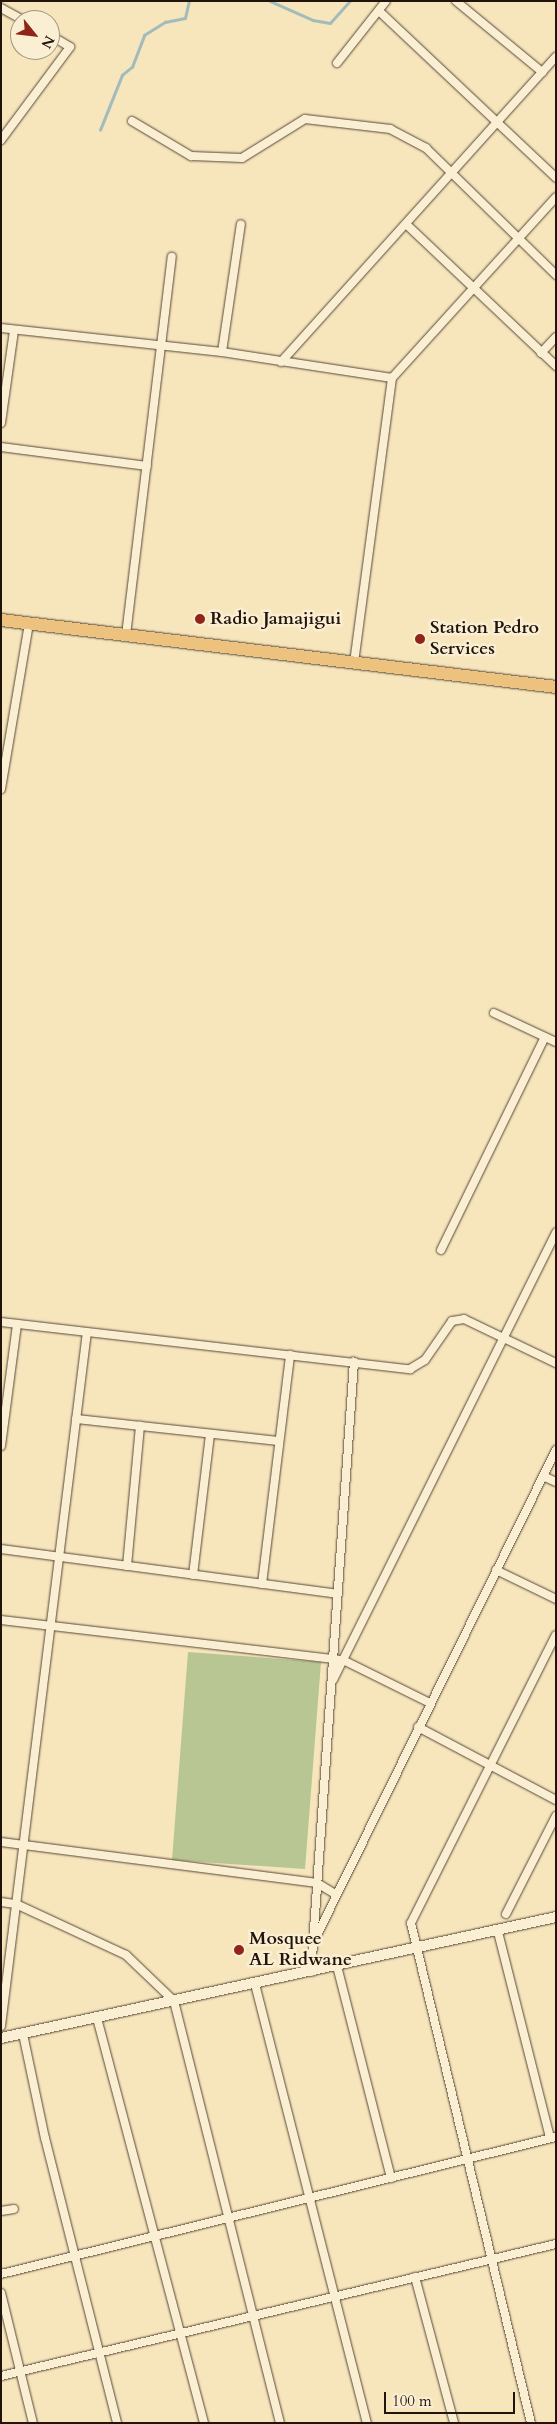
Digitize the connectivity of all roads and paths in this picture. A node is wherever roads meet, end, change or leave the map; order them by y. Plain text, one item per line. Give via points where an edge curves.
1 (386, 1) edge
2 (456, 1) edge
3 (378, 11) junction
4 (60, 41) edge
5 (556, 57) edge
6 (338, 63) dead end
7 (542, 72) junction
8 (132, 121) dead end
9 (498, 122) junction
10 (1, 140) edge
11 (452, 173) junction
12 (556, 178) edge
13 (556, 198) edge
14 (241, 224) dead end
15 (406, 224) junction
16 (518, 239) junction
17 (172, 257) dead end
18 (556, 275) edge
19 (474, 289) junction
20 (1, 328) edge
21 (14, 330) junction
22 (556, 337) edge
23 (161, 346) junction
24 (222, 352) junction
25 (541, 353) junction
26 (281, 362) junction
27 (556, 366) edge
28 (392, 378) junction
29 (1, 423) edge
30 (1, 447) edge
31 (147, 466) junction
32 (1, 620) edge
33 (28, 624) junction
34 (126, 635) junction
35 (354, 663) junction
36 (556, 687) edge
37 (1, 789) edge
38 (494, 1012) dead end
39 (545, 1037) junction
40 (556, 1042) edge
41 (556, 1233) edge
42 (442, 1250) dead end
43 (1, 1322) edge
44 (17, 1324) junction
45 (87, 1332) junction
46 (503, 1338) junction
47 (290, 1355) junction
48 (354, 1362) junction
49 (556, 1363) edge
50 (4, 1403) edge
51 (76, 1419) junction
52 (140, 1426) junction
53 (210, 1434) junction
54 (279, 1441) junction
55 (1, 1446) edge
56 (556, 1450) edge
57 (543, 1476) junction
58 (556, 1482) edge
59 (1, 1549) edge
60 (59, 1557) junction
61 (127, 1566) junction
62 (496, 1570) junction
63 (193, 1575) junction
64 (262, 1584) junction
65 (337, 1594) junction
66 (556, 1600) edge
67 (1, 1620) edge
68 (51, 1626) junction
69 (556, 1635) edge
70 (333, 1658) junction
71 (343, 1660) junction
72 (331, 1684) junction
73 (430, 1704) junction
74 (418, 1727) junction
75 (490, 1765) junction
76 (556, 1800) edge
77 (556, 1816) edge
78 (1, 1842) edge
79 (24, 1845) junction
80 (317, 1883) junction
81 (335, 1894) junction
82 (1, 1902) edge
83 (16, 1904) junction
84 (506, 1914) dead end
85 (556, 1917) edge
86 (498, 1932) junction
87 (313, 1943) junction
88 (418, 1949) junction
89 (337, 1966) junction
90 (311, 1972) junction
91 (255, 1984) junction
92 (4, 1986) edge
93 (174, 2001) junction
94 (96, 2018) junction
95 (1, 2026) edge
96 (23, 2034) junction
97 (1, 2038) edge
98 (553, 2138) edge
99 (468, 2159) junction
100 (391, 2178) junction
101 (309, 2198) junction
102 (14, 2209) dead end
103 (1, 2211) edge
104 (229, 2218) junction
105 (156, 2236) junction
106 (556, 2244) edge
107 (74, 2256) junction
108 (492, 2259) junction
109 (1, 2274) edge
110 (415, 2277) junction
111 (1, 2292) edge
112 (334, 2296) junction
113 (254, 2316) junction
114 (182, 2333) junction
115 (98, 2353) junction
116 (20, 2372) junction
117 (1, 2376) edge
118 (33, 2423) edge
119 (117, 2423) edge
120 (204, 2423) edge
121 (280, 2423) edge
122 (366, 2423) edge
123 (454, 2423) edge
124 (531, 2423) edge

1 - 3 street
2 - 7 street
3 - 6 street
3 - 9 street
4 - 10 street via 70,47
5 - 7 street
7 - 9 street
8 - 11 street via 191,156 242,158 305,119 390,128 426,148
9 - 11 street
9 - 12 street
11 - 15 street
11 - 16 street
13 - 16 street
14 - 24 street
15 - 19 street
15 - 26 street
16 - 18 street
16 - 19 street
17 - 23 street
19 - 25 street
19 - 28 street
20 - 21 street
21 - 23 street
21 - 29 street
22 - 25 street
23 - 24 street
23 - 31 street
24 - 26 street
25 - 27 street
26 - 28 street
28 - 35 street
30 - 31 street
31 - 34 street
32 - 33 main road
33 - 34 main road
33 - 37 street
34 - 35 main road
35 - 36 main road
38 - 39 street
39 - 40 street
39 - 42 street
41 - 46 street
43 - 44 street
44 - 45 street
44 - 50 street
45 - 47 street
45 - 51 street
46 - 48 street via 464,1319 452,1321 424,1360 410,1369
46 - 49 street
46 - 71 street
47 - 48 street
47 - 54 street
48 - 65 street
50 - 55 street
51 - 52 street
51 - 60 street
52 - 53 street
52 - 61 street
53 - 54 street
53 - 63 street
54 - 64 street
56 - 57 street
57 - 58 street
57 - 62 street
59 - 60 street
60 - 61 street
60 - 68 street
61 - 63 street
62 - 66 street
62 - 73 street
63 - 64 street
64 - 65 street
65 - 70 street
67 - 68 street
68 - 70 street
68 - 79 street
69 - 75 street
70 - 71 street
70 - 72 street
71 - 72 street
71 - 73 street
72 - 80 street
73 - 74 street
74 - 75 street
74 - 81 street
75 - 76 street
75 - 88 street via 411,1923
77 - 84 street
78 - 79 street
79 - 80 street
79 - 83 street
80 - 81 street
80 - 87 street
81 - 87 street
82 - 83 street
83 - 92 street
83 - 93 street via 126,1955
85 - 86 street
86 - 88 street
86 - 98 street
87 - 90 street
88 - 89 street
88 - 99 street
89 - 90 street
89 - 100 street
90 - 91 street
91 - 93 street
91 - 101 street
92 - 95 street
93 - 94 street
93 - 104 street
94 - 96 street
94 - 105 street
96 - 97 street
96 - 107 street
98 - 99 street
99 - 100 street
99 - 108 street
100 - 101 street
101 - 104 street
101 - 112 street
102 - 103 street
104 - 105 street
104 - 113 street
105 - 107 street
105 - 114 street
106 - 108 street
107 - 109 street
107 - 115 street
108 - 110 street
108 - 124 street
110 - 112 street
110 - 123 street
111 - 116 street
112 - 113 street
112 - 122 street
113 - 114 street
113 - 121 street
114 - 115 street
114 - 120 street
115 - 116 street
115 - 119 street
116 - 117 street
116 - 118 street

